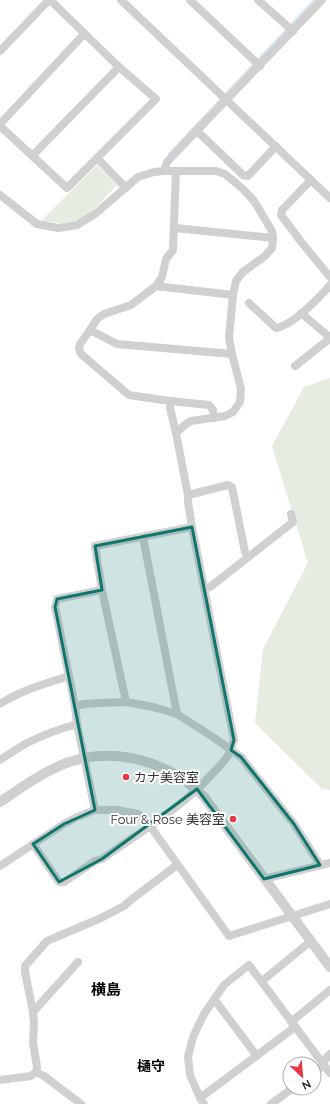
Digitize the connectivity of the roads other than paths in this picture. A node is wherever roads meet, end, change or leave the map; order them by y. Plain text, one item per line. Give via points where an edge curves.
1 (50, 0) edge
2 (121, 0) edge
3 (190, 0) edge
4 (258, 0) edge
5 (322, 0) edge
6 (293, 31) junction
7 (84, 34) junction
8 (0, 51) edge
9 (260, 66) junction
10 (119, 67) junction
11 (227, 100) junction
12 (0, 125) edge
13 (197, 131) junction
14 (276, 146) junction
15 (32, 155) junction
16 (97, 158) junction
17 (164, 171) junction
18 (176, 171) junction
19 (311, 180) junction
20 (126, 188) junction
21 (0, 195) edge
22 (330, 198) edge
23 (175, 228) junction
24 (273, 238) junction
25 (330, 277) edge
26 (330, 284) edge
27 (156, 286) junction
28 (233, 295) junction
29 (249, 303) dead end
30 (301, 313) junction
31 (90, 330) junction
32 (232, 354) junction
33 (295, 366) dead end
34 (170, 400) junction
35 (214, 418) junction
36 (176, 433) junction
37 (188, 495) junction
38 (291, 514) dead end
39 (192, 527) junction
40 (143, 537) junction
41 (248, 557) junction
42 (205, 589) junction
43 (102, 590) junction
44 (69, 676) junction
45 (126, 702) junction
46 (0, 704) edge
47 (75, 706) junction
48 (177, 714) junction
49 (77, 724) junction
50 (231, 750) junction
51 (84, 758) junction
52 (0, 760) edge
53 (197, 790) junction
54 (0, 802) edge
55 (95, 810) junction
56 (150, 826) junction
57 (33, 844) junction
58 (330, 863) edge
59 (178, 865) junction
60 (320, 865) junction
61 (0, 866) edge
62 (264, 879) junction
63 (330, 904) edge
64 (293, 916) junction
65 (311, 941) junction
66 (78, 962) dead end
67 (330, 967) edge
68 (262, 982) junction
69 (330, 990) edge
70 (214, 1000) junction
71 (33, 1012) junction
72 (293, 1025) junction
73 (330, 1054) edge
74 (257, 1056) junction
75 (317, 1056) edge
76 (322, 1063) joint
77 (36, 1072) junction
78 (330, 1073) edge
79 (0, 1080) edge
80 (282, 1096) edge
81 (202, 1101) edge
82 (81, 1104) edge
83 (272, 1104) edge

1 - 7 street
1 - 8 street
2 - 11 street
3 - 9 street
4 - 6 street
5 - 6 street
6 - 9 street
7 - 10 street
7 - 12 street
9 - 11 street
10 - 15 street
10 - 16 street via 156,99
11 - 13 street
11 - 14 street
12 - 15 street
13 - 14 street via 243,175 248,176
13 - 17 street via 167,162
14 - 19 street
15 - 16 street via 67,188
16 - 20 street
17 - 18 street
17 - 20 street via 138,177
18 - 23 street
18 - 24 street via 216,171 225,174 254,201 272,231
19 - 22 street
19 - 25 street via 282,210 281,215
20 - 21 street via 95,214 77,225 58,228 37,224
23 - 24 street
23 - 27 street via 173,250 166,260 162,277
24 - 28 street via 272,248 266,256 243,272 236,281
26 - 30 street
27 - 28 street
27 - 31 street via 131,305 104,314
28 - 32 street via 230,337
29 - 30 street via 276,328 282,327
30 - 33 street via 327,335 328,340
31 - 32 street via 117,344
31 - 34 street via 78,348 81,354 129,394
32 - 35 street via 241,389 240,402 233,412
34 - 35 street via 210,405
34 - 36 street
35 - 36 street via 191,421
36 - 37 street
37 - 39 street
37 - 41 street via 228,485 232,487
38 - 41 street via 293,522
39 - 40 street
39 - 42 street
40 - 43 street via 95,546
40 - 48 street
41 - 42 street
42 - 50 street via 234,740
43 - 44 street via 57,598 55,607
43 - 45 street
44 - 46 street via 27,690
44 - 47 street
45 - 47 street
45 - 48 street
47 - 49 street
48 - 50 street
49 - 51 street
49 - 52 street via 43,735
50 - 53 street via 227,758
50 - 60 street via 241,757 294,824
51 - 53 street via 126,757 148,762 169,770
51 - 54 street via 50,770
51 - 55 street
53 - 56 street
53 - 62 street
55 - 56 street via 117,810 138,814
55 - 57 street via 64,824
56 - 57 street via 64,882 59,882
56 - 59 street
57 - 61 street
58 - 60 street
59 - 64 street via 229,936
59 - 71 street via 124,906 47,941 25,966
60 - 62 street
62 - 64 street
63 - 64 street
64 - 65 street
65 - 67 street
65 - 68 street
66 - 71 street
68 - 70 street via 249,965 224,985
68 - 72 street
69 - 72 street
70 - 74 street
70 - 81 street via 193,1037 188,1057 190,1075
71 - 77 street
72 - 74 street
72 - 75 street
73 - 76 street
74 - 81 street
76 - 78 street
77 - 79 street via 31,1076
77 - 82 street
80 - 83 street

